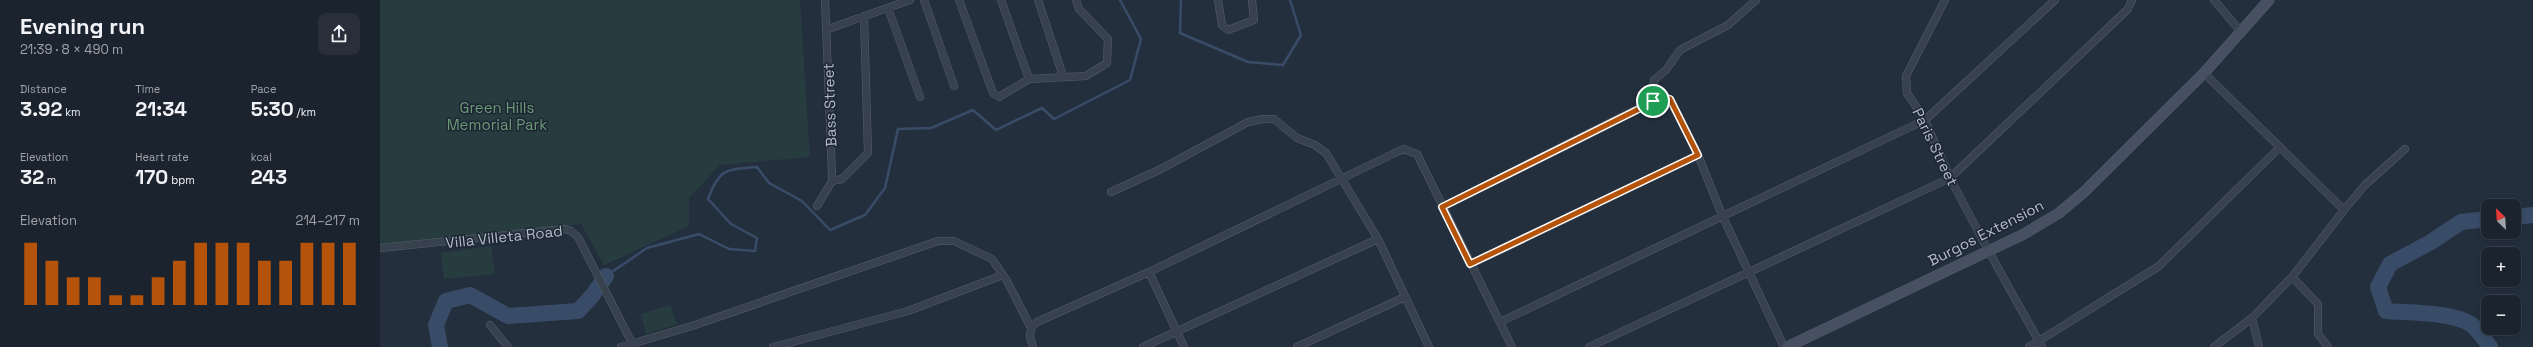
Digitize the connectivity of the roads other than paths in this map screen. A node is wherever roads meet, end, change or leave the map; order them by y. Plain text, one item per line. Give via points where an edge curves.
1 (825, 0) edge
2 (910, 0) edge
3 (924, 0) edge
4 (959, 0) edge
5 (1001, 0) edge
6 (1038, 0) edge
7 (1076, 0) edge
8 (1218, 0) edge
9 (1252, 0) edge
10 (1756, 0) edge
11 (1945, 0) edge
12 (2055, 0) edge
13 (2132, 0) edge
14 (2214, 0) edge
15 (2269, 0) edge
16 (888, 8) junction
17 (864, 16) junction
18 (828, 29) junction
19 (2241, 32) junction
20 (2204, 73) junction
21 (1063, 76) junction
22 (1029, 79) junction
23 (954, 86) dead end
24 (920, 97) dead end
25 (1653, 101) junction
26 (1925, 120) junction
27 (2279, 148) junction
28 (2405, 149) dead end
29 (1698, 155) junction
30 (1950, 178) junction
31 (1340, 179) junction
32 (832, 181) junction
33 (1111, 192) dead end
34 (817, 206) dead end
35 (1442, 207) junction
36 (2344, 210) junction
37 (1722, 215) junction
38 (1378, 239) junction
39 (380, 248) edge
40 (1988, 250) junction
41 (1470, 264) junction
42 (1149, 272) junction
43 (1749, 273) junction
44 (1003, 275) junction
45 (2292, 277) junction
46 (1405, 297) junction
47 (2252, 318) junction
48 (1500, 322) junction
49 (490, 325) dead end
50 (1031, 328) junction
51 (1177, 332) junction
52 (2041, 344) edge
53 (634, 346) edge
54 (508, 347) edge
55 (621, 347) edge
56 (773, 347) edge
57 (1033, 347) edge
58 (1143, 347) edge
59 (1184, 347) edge
60 (1297, 347) edge
61 (1429, 347) edge
62 (1512, 347) edge
63 (1589, 347) edge
64 (1784, 347) edge
65 (1787, 347) edge
66 (2029, 347) edge
67 (2214, 347) edge
68 (2259, 347) edge
69 (2328, 347) edge

1 - 18 street, Bass Street
2 - 16 street
3 - 23 street
4 - 22 street via 993,93 999,97
5 - 22 street
6 - 21 street
7 - 21 street via 1079,9 1110,42 1107,62 1086,76
8 - 9 street via 1222,25 1228,30 1254,20
10 - 25 street via 1728,25 1680,50 1666,70 1654,80
11 - 26 street, Paris Street via 1906,76 1907,93
12 - 26 street
13 - 30 street via 2128,9
14 - 19 street
15 - 19 main road, Burgos Extension
16 - 17 street
16 - 24 street
17 - 18 street
17 - 32 street via 868,153 842,179
18 - 32 street, Bass Street
19 - 20 main road, Burgos Extension
20 - 27 street
20 - 40 main road, Burgos Extension via 2084,192 2059,213 2024,234
21 - 22 street
25 - 29 street via 1663,97 1670,99
25 - 35 street
26 - 30 street, Paris Street
26 - 37 street
27 - 36 street
27 - 52 street via 2159,266
28 - 36 street via 2365,185
29 - 37 street
29 - 41 street
30 - 40 street, Paris Street
30 - 43 street
31 - 33 street via 1326,153 1315,145 1297,138 1274,119 1263,118 1248,122 1159,170
31 - 35 street via 1403,149 1411,150 1417,154
31 - 38 street
31 - 42 street
32 - 34 street
35 - 41 street
36 - 45 street
37 - 43 street
37 - 48 street
38 - 46 street
38 - 51 street
39 - 53 street, Villa Villeta Road via 565,229 571,231 578,237 607,298
40 - 52 street, Paris Street
40 - 65 main road, Burgos Extension
41 - 48 street
42 - 50 street via 1037,322
42 - 51 street
43 - 63 street
43 - 64 street
44 - 50 street
44 - 53 street via 992,260 978,252 954,241 938,241
44 - 56 street via 908,311
45 - 47 street
45 - 69 street via 2318,304 2318,334
46 - 60 street
46 - 61 street
47 - 67 street
47 - 68 street
48 - 62 street
49 - 54 street
50 - 57 street
51 - 58 street
51 - 59 street
52 - 66 street
53 - 55 street

